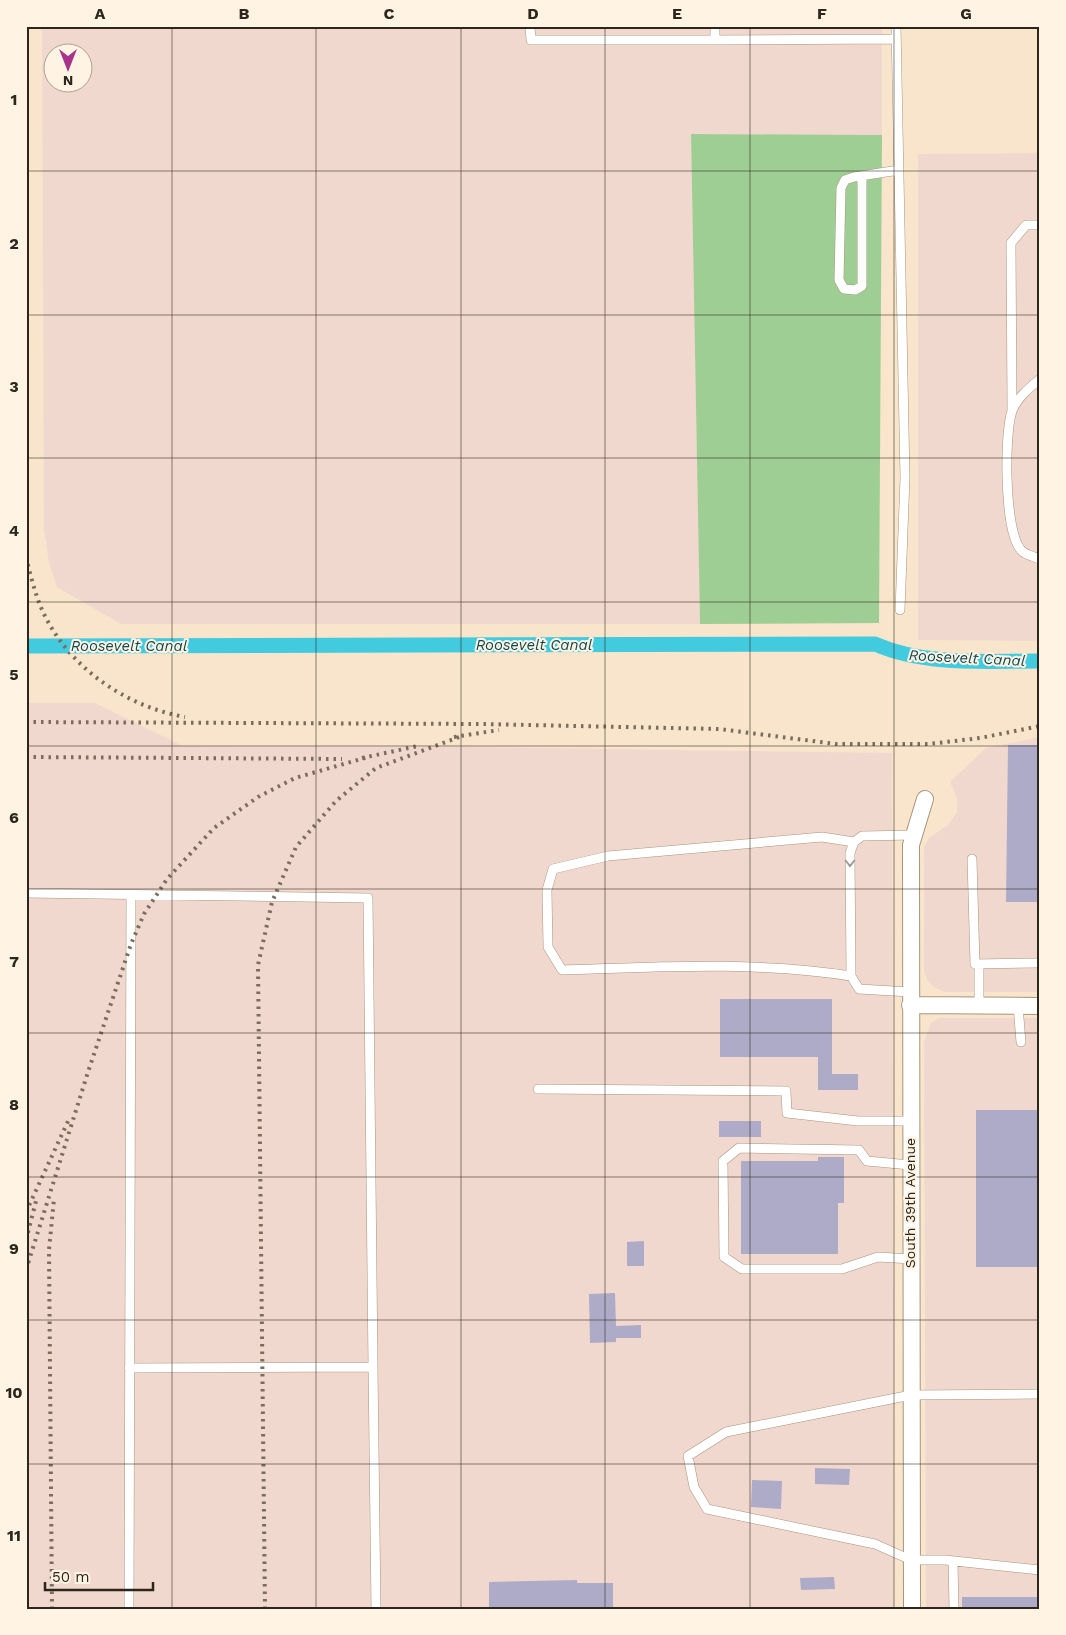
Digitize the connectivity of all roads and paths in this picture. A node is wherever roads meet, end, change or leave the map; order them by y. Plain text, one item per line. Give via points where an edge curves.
1 (530, 26) edge
2 (715, 26) edge
3 (896, 26) edge
4 (896, 39) junction
5 (715, 40) junction
6 (899, 170) junction
7 (862, 176) junction
8 (1040, 225) edge
9 (1040, 379) edge
10 (1012, 410) junction
11 (1040, 559) edge
12 (900, 610) dead end
13 (925, 800) dead end
14 (914, 835) junction
15 (854, 842) junction
16 (972, 859) dead end
17 (26, 893) edge
18 (132, 894) junction
19 (1040, 963) edge
20 (980, 964) junction
21 (851, 976) junction
22 (910, 998) junction
23 (980, 1006) junction
24 (1018, 1006) junction
25 (1040, 1006) edge
26 (1021, 1042) dead end
27 (538, 1089) dead end
28 (910, 1122) junction
29 (910, 1165) junction
30 (910, 1259) junction
31 (373, 1367) junction
32 (129, 1368) junction
33 (1040, 1394) edge
34 (911, 1396) junction
35 (911, 1560) junction
36 (953, 1561) junction
37 (1040, 1570) edge
38 (129, 1609) edge
39 (376, 1609) edge
40 (912, 1609) edge
41 (954, 1609) edge

1 - 5 lane via 531,40
2 - 5 lane
3 - 4 lane
4 - 5 lane
4 - 6 lane
6 - 7 lane
6 - 12 lane via 905,478
7 - 7 lane via 845,180 841,188 839,280 844,289 856,290 862,286
8 - 10 lane via 1026,226 1011,243
9 - 10 lane via 1025,391
10 - 11 lane via 1008,436 1012,532 1022,551
13 - 14 street, South 39th Avenue
14 - 15 lane via 862,836
14 - 22 street, South 39th Avenue via 910,845
15 -> 21 lane via 850,852
15 - 21 lane via 822,836 608,856 553,869 547,890 548,947 562,970 748,966
16 - 20 lane via 975,964
17 - 18 lane
18 - 31 lane via 368,898
18 - 32 lane
19 - 20 lane
20 - 23 lane
21 - 22 lane via 859,989
22 - 23 street
22 - 28 street, South 39th Avenue
23 - 24 street
24 - 25 street
24 - 26 lane
27 - 28 lane via 786,1091 787,1113 858,1122
28 - 29 street, South 39th Avenue
29 - 30 street, South 39th Avenue
29 - 30 lane via 867,1161 859,1150 739,1148 724,1161 724,1257 742,1269 842,1269 878,1257
30 - 34 street, South 39th Avenue
31 - 32 lane
31 - 39 lane
32 - 38 lane
33 - 34 lane
34 - 35 street, South 39th Avenue
34 - 35 lane via 726,1432 688,1456 694,1487 707,1509 874,1544
35 - 36 lane
35 - 40 street, South 39th Avenue
36 - 37 lane
36 - 41 lane

